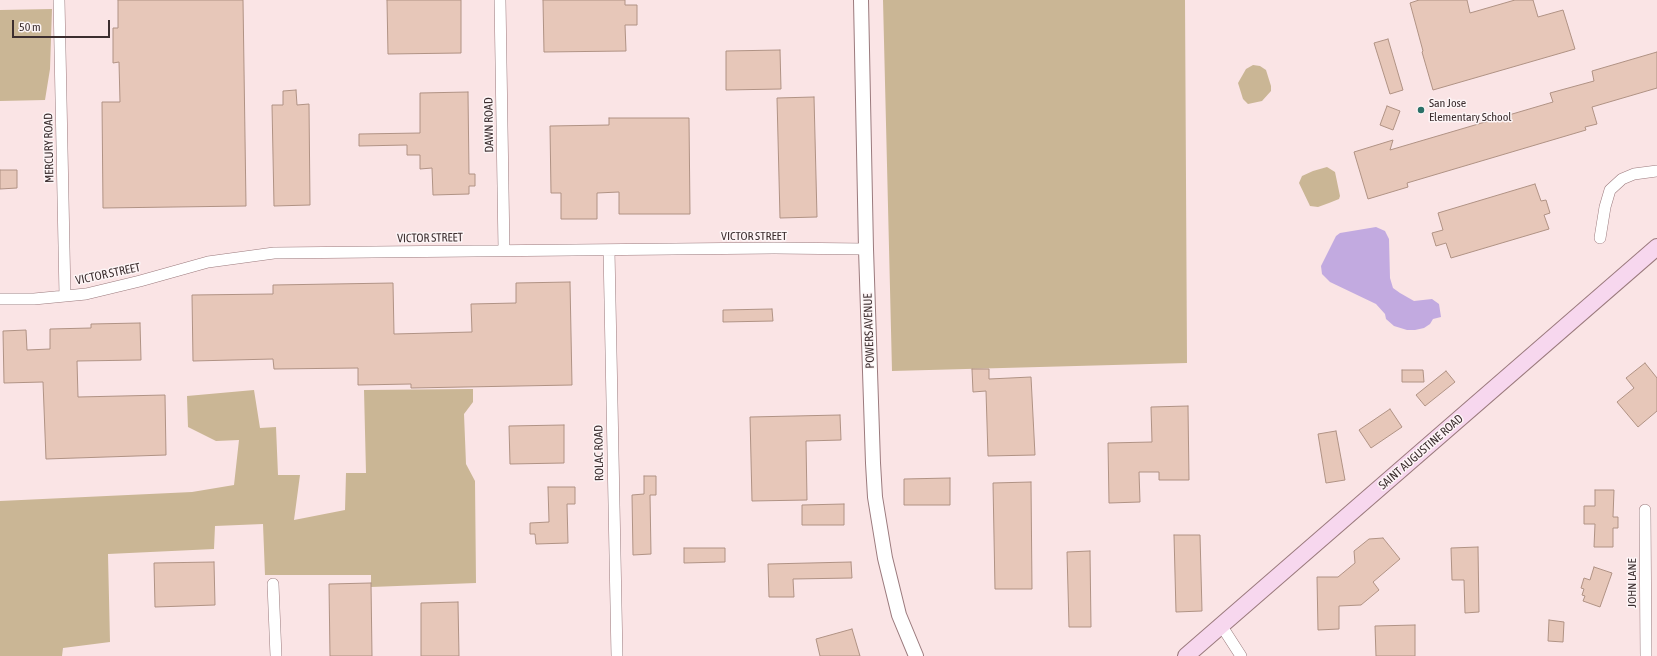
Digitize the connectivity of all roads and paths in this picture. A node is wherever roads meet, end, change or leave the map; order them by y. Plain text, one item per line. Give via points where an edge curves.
1 (59, 0) edge
2 (500, 0) edge
3 (862, 0) edge
4 (1657, 171) edge
5 (1600, 238) dead end
6 (1657, 247) edge
7 (866, 249) junction
8 (504, 250) junction
9 (609, 250) junction
10 (65, 296) junction
11 (0, 299) edge
12 (1645, 510) dead end
13 (273, 584) dead end
14 (1221, 625) junction
15 (276, 656) edge
16 (617, 656) edge
17 (916, 656) edge
18 (1186, 656) edge
19 (1241, 656) edge
20 (1646, 656) edge

1 - 10 street, MERCURY ROAD
2 - 8 street, DAWN ROAD
3 - 7 street, POWERS AVENUE
4 - 5 street via 1634,174 1622,179 1610,190
6 - 14 main road, SAINT AUGUSTINE ROAD
7 - 9 street, VICTOR STREET
7 - 17 street, POWERS AVENUE via 875,497 881,540 899,615
8 - 9 street, VICTOR STREET
8 - 10 street, VICTOR STREET via 256,254 208,262 114,288
9 - 16 street, ROLAC ROAD
10 - 11 street, VICTOR STREET
12 - 20 street, JOHN LANE
13 - 15 street
14 - 18 main road, SAINT AUGUSTINE ROAD
14 - 19 street

